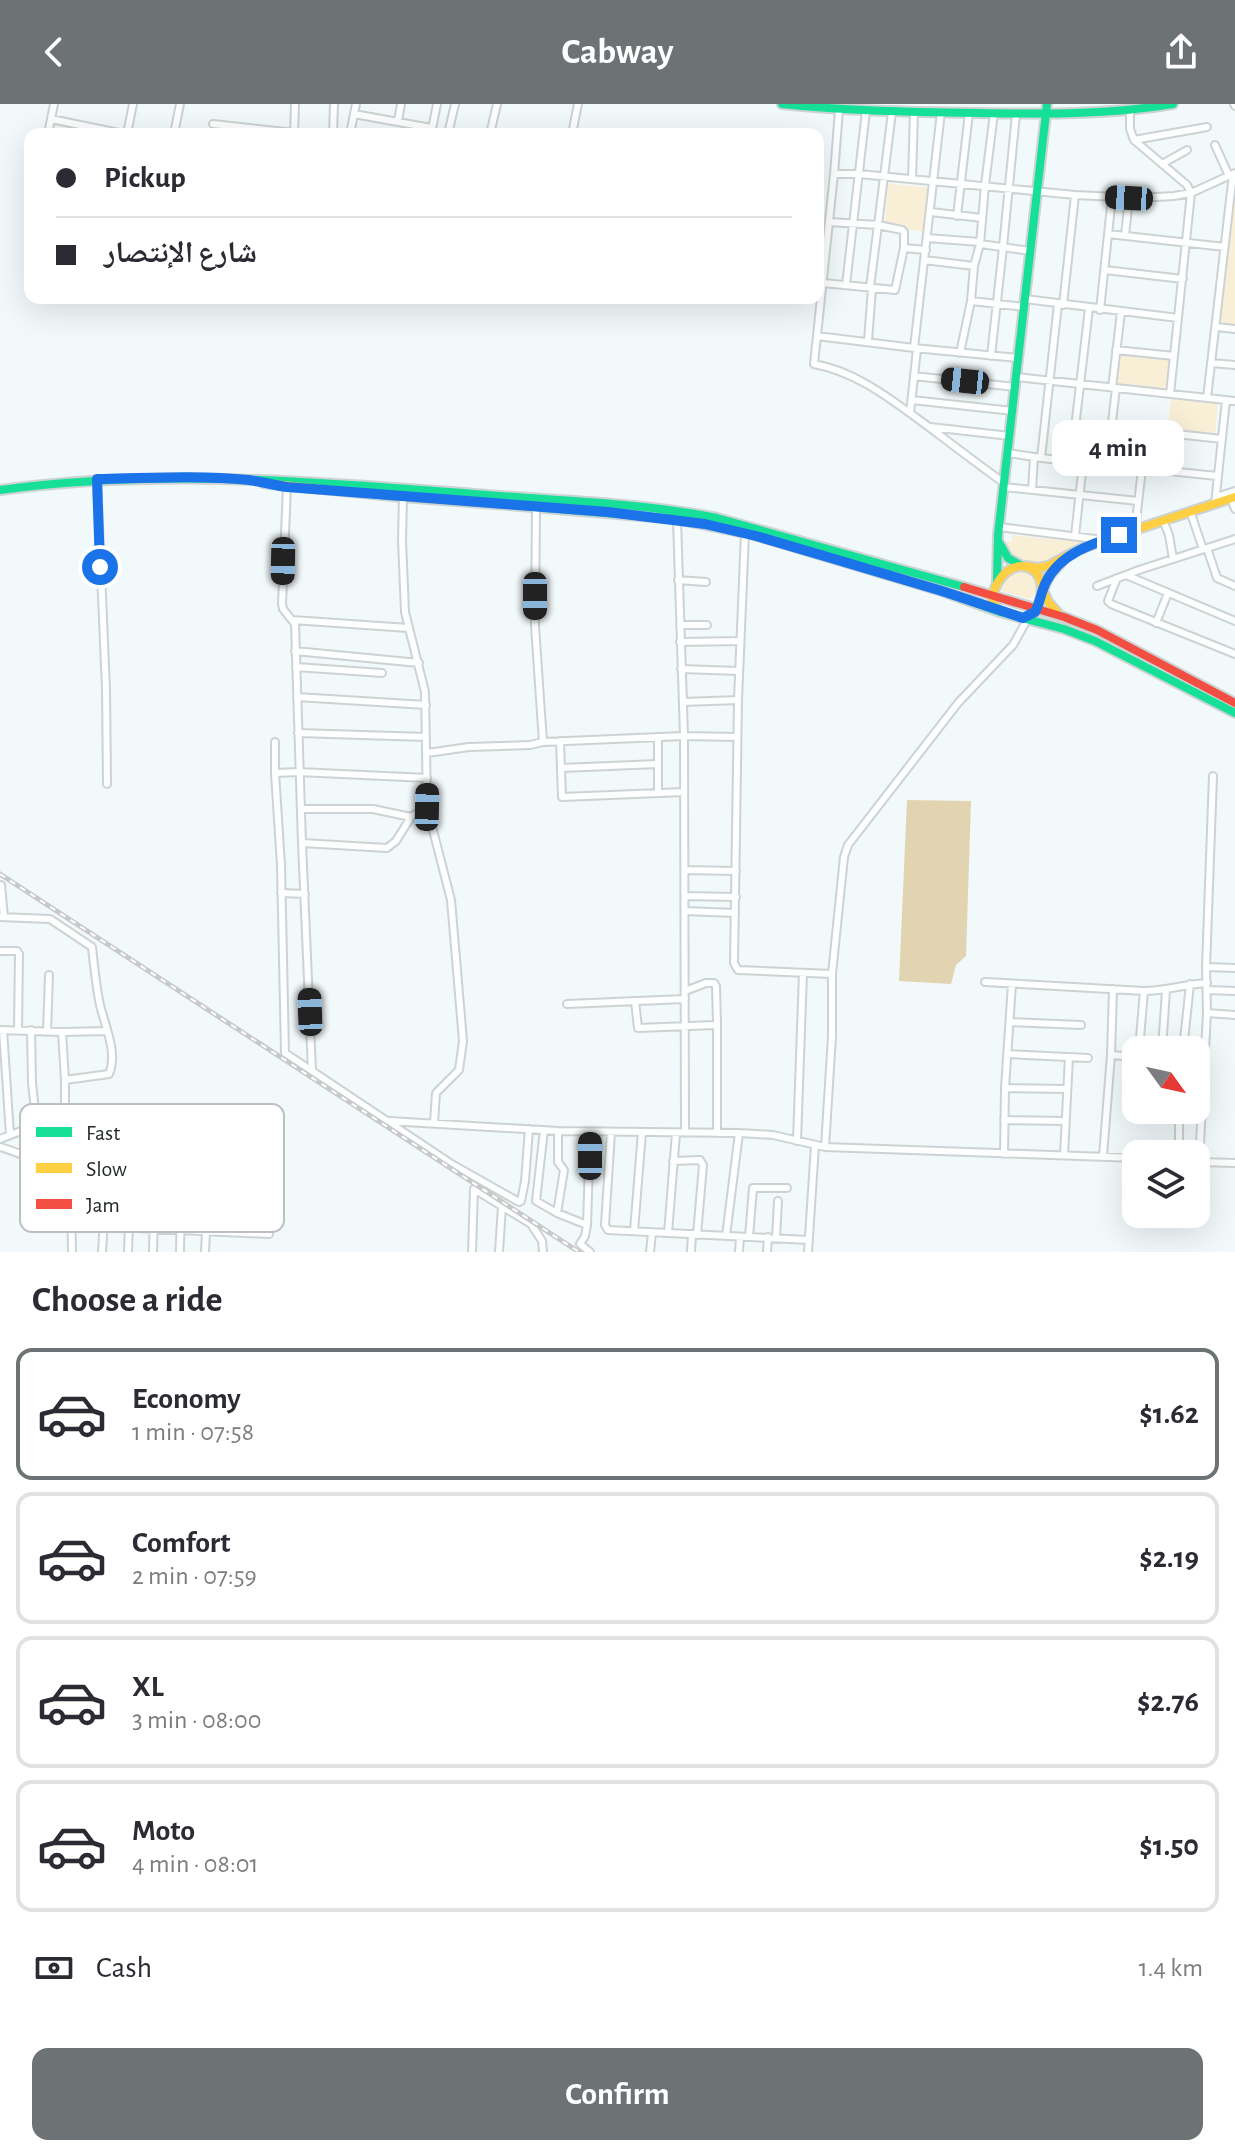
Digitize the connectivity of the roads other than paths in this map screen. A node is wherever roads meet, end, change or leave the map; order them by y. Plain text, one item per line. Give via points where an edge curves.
1 (54, 104) edge
2 (133, 104) edge
3 (180, 104) edge
4 (295, 104) edge
5 (334, 104) edge
6 (356, 104) edge
7 (401, 104) edge
8 (437, 104) edge
9 (455, 104) edge
10 (497, 104) edge
11 (578, 104) edge
12 (782, 104) edge
13 (1047, 104) edge
14 (1173, 104) edge
15 (839, 107) edge
16 (896, 109) edge
17 (866, 111) junction
18 (1130, 111) junction
19 (914, 112) junction
20 (941, 112) junction
21 (969, 113) junction
22 (994, 113) junction
23 (354, 114) junction
24 (1016, 114) junction
25 (1046, 114) junction
26 (51, 119) junction
27 (398, 121) junction
28 (213, 124) dead end
29 (1207, 127) dead end
30 (49, 128) edge
31 (95, 128) edge
32 (127, 128) edge
33 (175, 128) edge
34 (245, 128) edge
35 (294, 128) edge
36 (333, 128) edge
37 (351, 128) edge
38 (421, 128) edge
39 (432, 128) edge
40 (449, 128) edge
41 (491, 128) edge
42 (573, 128) edge
43 (1134, 140) junction
44 (1215, 145) dead end
45 (1187, 150) dead end
46 (1162, 164) junction
47 (834, 174) junction
48 (859, 174) junction
49 (1232, 174) edge
50 (885, 177) junction
51 (912, 179) junction
52 (933, 181) junction
53 (962, 182) junction
54 (985, 185) junction
55 (1009, 187) junction
56 (1038, 190) junction
57 (1191, 193) junction
58 (1075, 195) junction
59 (1112, 197) junction
60 (1129, 198) junction
61 (931, 212) junction
62 (957, 216) junction
63 (982, 218) junction
64 (829, 222) junction
65 (853, 223) junction
66 (878, 225) junction
67 (1108, 234) junction
68 (1125, 236) junction
69 (927, 238) junction
70 (980, 243) junction
71 (1187, 243) junction
72 (1003, 247) junction
73 (1225, 247) junction
74 (904, 248) junction
75 (926, 250) junction
76 (1031, 251) junction
77 (924, 260) junction
78 (974, 266) junction
79 (1105, 270) junction
80 (824, 273) edge
81 (1183, 279) junction
82 (824, 283) edge
83 (846, 285) junction
84 (871, 288) junction
85 (971, 301) junction
86 (1025, 303) junction
87 (821, 304) edge
88 (997, 304) junction
89 (1061, 304) junction
90 (1089, 308) junction
91 (1100, 310) junction
92 (1121, 312) junction
93 (1178, 318) junction
94 (1216, 327) junction
95 (1235, 329) edge
96 (817, 336) junction
97 (868, 341) junction
98 (916, 348) junction
99 (1116, 350) junction
100 (960, 353) junction
101 (991, 356) junction
102 (1174, 356) junction
103 (1018, 358) junction
104 (1211, 363) junction
105 (1235, 365) edge
106 (914, 376) junction
107 (1050, 381) junction
108 (1016, 382) junction
109 (1080, 384) junction
110 (1114, 388) junction
111 (1170, 394) junction
112 (1207, 398) junction
113 (912, 400) junction
114 (1226, 400) junction
115 (1235, 401) edge
116 (1013, 411) junction
117 (910, 413) junction
118 (929, 427) junction
119 (1112, 427) junction
120 (1010, 436) junction
121 (1222, 439) junction
122 (1008, 453) junction
123 (1038, 458) junction
124 (1071, 462) junction
125 (1083, 463) junction
126 (1107, 465) junction
127 (1142, 469) junction
128 (1217, 476) junction
129 (97, 479) junction
130 (254, 481) junction
131 (1004, 485) junction
132 (287, 487) junction
133 (0, 490) edge
134 (1032, 490) junction
135 (1079, 495) junction
136 (1234, 495) edge
137 (403, 497) junction
138 (1215, 500) junction
139 (1138, 501) junction
140 (536, 507) junction
141 (1235, 509) edge
142 (1190, 511) junction
143 (677, 519) junction
144 (1163, 520) junction
145 (1135, 529) junction
146 (999, 531) junction
147 (745, 533) junction
148 (1075, 536) junction
149 (1235, 539) edge
150 (1104, 540) junction
151 (1205, 548) junction
152 (1064, 559) junction
153 (1173, 559) junction
154 (1024, 566) junction
155 (1126, 575) junction
156 (1117, 578) junction
157 (678, 580) junction
158 (706, 582) dead end
159 (997, 582) junction
160 (1097, 586) dead end
161 (1235, 586) edge
162 (1043, 590) junction
163 (1168, 593) junction
164 (992, 595) junction
165 (1037, 608) junction
166 (1000, 612) junction
167 (1064, 617) junction
168 (1024, 619) junction
169 (293, 620) junction
170 (1235, 621) edge
171 (1156, 623) junction
172 (680, 625) junction
173 (707, 625) dead end
174 (408, 628) junction
175 (740, 641) junction
176 (680, 642) junction
177 (295, 651) junction
178 (1235, 654) edge
179 (419, 663) junction
180 (296, 667) junction
181 (681, 669) junction
182 (739, 671) junction
183 (382, 673) dead end
184 (297, 697) junction
185 (738, 700) junction
186 (683, 702) junction
187 (1235, 703) edge
188 (426, 705) junction
189 (1235, 713) edge
190 (298, 733) junction
191 (684, 736) junction
192 (426, 737) junction
193 (658, 737) junction
194 (737, 737) junction
195 (560, 741) junction
196 (275, 742) dead end
197 (543, 742) junction
198 (427, 753) junction
199 (658, 764) junction
200 (561, 768) junction
201 (299, 772) junction
202 (275, 773) junction
203 (1213, 776) dead end
204 (427, 778) junction
205 (107, 784) dead end
206 (684, 792) junction
207 (658, 793) junction
208 (427, 807) junction
209 (301, 809) junction
210 (411, 817) junction
211 (302, 843) junction
212 (685, 870) junction
213 (736, 871) junction
214 (1, 885) edge
215 (281, 893) junction
216 (305, 894) junction
217 (685, 896) junction
218 (736, 897) junction
219 (685, 911) junction
220 (735, 913) junction
221 (2, 917) edge
222 (0, 951) edge
223 (1206, 967) junction
224 (1235, 968) edge
225 (803, 973) junction
226 (832, 974) junction
227 (49, 975) dead end
228 (985, 982) dead end
229 (1012, 984) junction
230 (1190, 984) junction
231 (1207, 987) junction
232 (1113, 989) junction
233 (1166, 990) junction
234 (1144, 991) junction
235 (1235, 991) edge
236 (685, 995) junction
237 (635, 1001) junction
238 (567, 1004) dead end
239 (1207, 1013) junction
240 (1235, 1015) edge
241 (1010, 1022) junction
242 (717, 1023) junction
243 (1081, 1025) dead end
244 (685, 1027) junction
245 (2, 1030) edge
246 (18, 1030) junction
247 (31, 1030) junction
248 (107, 1031) junction
249 (47, 1032) junction
250 (62, 1032) junction
251 (1140, 1036) edge
252 (1163, 1036) edge
253 (1184, 1036) edge
254 (1203, 1036) edge
255 (1007, 1054) junction
256 (1111, 1055) junction
257 (1122, 1056) edge
258 (1069, 1057) junction
259 (1088, 1058) dead end
260 (312, 1071) junction
261 (65, 1080) junction
262 (1005, 1088) junction
263 (1066, 1089) junction
264 (34, 1104) edge
265 (65, 1104) edge
266 (1004, 1120) junction
267 (389, 1121) junction
268 (1065, 1121) junction
269 (434, 1123) junction
270 (529, 1129) junction
271 (20, 1130) edge
272 (544, 1130) junction
273 (558, 1131) junction
274 (590, 1132) junction
275 (611, 1132) junction
276 (642, 1132) junction
277 (676, 1133) junction
278 (685, 1133) junction
279 (717, 1133) junction
280 (739, 1133) junction
281 (10, 1135) junction
282 (0, 1139) edge
283 (797, 1141) junction
284 (815, 1145) junction
285 (0, 1147) edge
286 (825, 1147) junction
287 (20, 1153) edge
288 (1004, 1154) junction
289 (1064, 1155) junction
290 (1103, 1156) junction
291 (1122, 1157) edge
292 (673, 1161) junction
293 (1210, 1162) edge
294 (1235, 1163) edge
295 (787, 1188) dead end
296 (778, 1201) dead end
297 (502, 1206) junction
298 (557, 1213) junction
299 (587, 1225) junction
300 (634, 1231) junction
301 (71, 1232) edge
302 (103, 1232) edge
303 (129, 1232) edge
304 (154, 1232) edge
305 (181, 1232) edge
306 (206, 1232) joint
307 (229, 1232) joint
308 (652, 1233) junction
309 (668, 1233) junction
310 (269, 1234) dead end
311 (695, 1234) junction
312 (726, 1236) junction
313 (740, 1237) junction
314 (749, 1237) junction
315 (772, 1238) junction
316 (809, 1240) junction
317 (72, 1252) edge
318 (102, 1252) edge
319 (128, 1252) edge
320 (153, 1252) edge
321 (180, 1252) edge
322 (205, 1252) edge
323 (472, 1252) edge
324 (499, 1252) edge
325 (543, 1252) edge
326 (590, 1252) edge
327 (650, 1252) edge
328 (691, 1252) edge
329 (739, 1252) edge
330 (767, 1252) edge
331 (808, 1252) edge

1 - 26 street
2 - 32 street
3 - 33 street
4 - 35 street
5 - 36 street
6 - 23 street
7 - 27 street
8 - 39 street
9 - 40 street
10 - 41 street
11 - 42 street
12 - 15 main road
13 - 25 main road
14 - 18 main road
15 - 17 main road
15 - 47 street
16 - 17 main road
16 - 19 main road
16 - 50 street
17 - 48 street
18 - 25 main road
18 - 43 street
19 - 20 main road
19 - 51 street
20 - 21 main road
20 - 52 street
21 - 22 main road
21 - 53 street
22 - 24 main road
22 - 54 street
23 - 27 street
23 - 37 street
24 - 25 main road
24 - 55 street
25 - 56 main road
26 - 30 street
26 - 31 street
27 - 38 street
28 - 34 street
29 - 43 street
43 - 46 street
44 - 49 street
45 - 46 street
46 - 57 street
47 - 48 street
47 - 64 street
48 - 50 street
48 - 65 street
49 - 57 street
49 - 73 street
50 - 51 street
50 - 66 street
51 - 52 street
52 - 53 street
52 - 61 street
53 - 54 street
53 - 62 street
54 - 55 street
54 - 63 street
55 - 56 street
55 - 72 street
56 - 58 street
56 - 76 main road
57 - 60 street
57 - 71 street
58 - 59 street
58 - 89 street
59 - 60 street
59 - 67 street
60 - 68 street
61 - 62 street
61 - 69 street
62 - 63 street
63 - 70 street
64 - 65 street
64 - 80 street
65 - 66 street
65 - 83 street
66 - 74 street via 902,230
66 - 84 street
67 - 68 street
67 - 79 street
68 - 71 street
69 - 70 street
69 - 75 street
70 - 72 street
70 - 78 street
71 - 73 street
71 - 81 street
72 - 76 street
72 - 88 street
73 - 94 street
74 - 75 street
74 - 84 street via 895,290
75 - 77 street
76 - 86 main road
77 - 78 street
77 - 98 street
78 - 85 street
79 - 81 street
79 - 91 street
81 - 93 street
82 - 83 street
83 - 84 street
84 - 97 street
85 - 88 street
85 - 100 street
86 - 88 street
86 - 89 street
86 - 103 main road
87 - 96 street
88 - 101 street
89 - 90 street
89 - 107 street
90 - 91 street
90 - 109 street
91 - 92 street
92 - 93 street
92 - 99 street
93 - 102 street
94 - 95 street
94 - 104 street
96 - 97 street
96 - 117 street via 814,364 863,381
97 - 98 street
98 - 100 street
98 - 106 street
99 - 102 street
99 - 110 street
100 - 101 street
101 - 103 street
102 - 111 street
103 - 108 main road
104 - 105 street
104 - 112 street
106 - 108 street
106 - 113 street
107 - 108 street
107 - 109 street
107 - 123 street
108 - 116 main road
109 - 110 street
109 - 124 street
110 - 111 street
110 - 119 street
111 - 112 street
112 - 114 street
113 - 116 street
113 - 117 street
114 - 115 street
114 - 121 street
116 - 120 main road
117 - 118 street
118 - 120 street
118 - 131 street
119 - 121 street
119 - 126 street
120 - 122 main road
121 - 128 street
122 - 123 street
122 - 131 main road
123 - 124 street
123 - 134 street
124 - 125 street
125 - 126 street
125 - 135 street
126 - 127 street
127 - 128 street
127 - 139 street
128 - 138 street
129 - 130 main road
129 - 133 main road
129 - 205 street
130 - 132 main road
130 - 164 main road via 692,513
131 - 134 street
131 - 146 main road
132 - 137 main road
132 - 169 street via 282,604
134 - 135 street
135 - 139 street
135 - 148 street
136 - 138 main road
136 - 141 street
137 - 140 main road
137 - 174 street
138 - 142 main road
139 - 145 street
140 - 143 main road
140 - 197 street via 535,626
142 - 144 main road
142 - 151 street
143 - 147 main road
143 - 157 street
144 - 145 main road
144 - 153 street
145 - 150 main road
146 - 148 street
146 - 154 main road via 1004,554
146 - 159 main road
147 - 166 main road
147 - 175 street
148 - 150 street
149 - 151 street
150 - 152 main road
151 - 153 street
151 - 161 street via 1217,578
152 - 154 main road via 1042,568
152 - 162 main road
153 - 155 street
154 - 159 main road via 1005,571
154 - 162 main road via 1038,574
155 - 156 street
155 - 163 street
156 - 160 street
156 - 171 street via 1108,601
157 - 158 street
157 - 172 street
159 - 164 main road
162 - 165 main road
162 - 167 main road via 1051,607
163 - 170 street
163 - 171 street
164 - 165 main road
164 - 166 main road
165 - 167 main road
165 - 168 main road
166 - 168 main road
167 - 187 main road
168 - 189 main road via 1095,641
168 - 226 street via 1013,645 958,703 848,845
169 - 174 street
169 - 177 street
171 - 178 street
172 - 173 street
172 - 176 street
174 - 179 street
175 - 176 street
175 - 182 street
176 - 181 street
177 - 179 street
177 - 180 street
179 - 188 street
180 - 183 street
180 - 184 street
181 - 182 street
181 - 186 street
182 - 185 street
184 - 188 street
184 - 190 street
185 - 186 street
185 - 194 street
186 - 191 street
188 - 192 street
190 - 192 street
190 - 201 street
191 - 193 street
191 - 194 street
191 - 206 street
192 - 198 street
193 - 195 street
193 - 199 street
194 - 213 street
195 - 197 street
195 - 200 street
196 - 202 street
197 - 198 street
198 - 204 street
199 - 200 street
199 - 207 street
200 - 207 street via 562,797
201 - 202 street
201 - 204 street
201 - 209 street
202 - 215 street
203 - 223 street
204 - 208 street
206 - 207 street
206 - 212 street
208 - 210 street
208 - 269 street via 451,900 463,1041 459,1070 437,1092
209 - 210 street via 373,809
209 - 211 street
210 - 211 street via 387,848
211 - 216 street
212 - 213 street
212 - 217 street
213 - 218 street
214 - 221 street
215 - 216 street
215 - 260 street via 285,1053
216 - 260 street
217 - 218 street
217 - 219 street
218 - 220 street
219 - 220 street
219 - 236 street
220 - 225 street via 738,970
221 - 248 street via 48,918 91,945
222 - 246 street via 19,954
223 - 224 street
223 - 231 street
225 - 226 street
225 - 283 street
226 - 286 street
227 - 249 street
228 - 229 street
229 - 232 street
229 - 241 street
230 - 231 street
230 - 233 street
230 - 253 street
231 - 235 street
231 - 239 street
232 - 234 street
232 - 256 street
233 - 234 street
233 - 252 street
234 - 251 street
236 - 237 street
236 - 242 street via 714,983
236 - 244 street
237 - 238 street
237 - 244 street via 638,1028
239 - 240 street
239 - 254 street
241 - 243 street
241 - 255 street
242 - 244 street
242 - 279 street
244 - 278 street
245 - 246 street
245 - 281 street
246 - 247 street
247 - 249 street
247 - 264 street
248 - 250 street
248 - 261 street via 109,1074
249 - 250 street
250 - 261 street
255 - 258 street
255 - 262 street
256 - 257 street
256 - 290 street
258 - 259 street
258 - 263 street
260 - 267 street
261 - 265 street
262 - 263 street
262 - 266 street
263 - 268 street
266 - 268 street
266 - 288 street
267 - 269 street
267 - 270 street via 519,1202
268 - 289 street
269 - 270 street
270 - 272 street
271 - 281 street
272 - 273 street
272 - 298 street via 535,1198
273 - 274 street
273 - 298 street via 558,1162 564,1170
274 - 275 street
274 - 299 street
275 - 276 street
275 - 300 street via 606,1227
276 - 277 street
276 - 300 street
277 - 278 street
277 - 292 street
278 - 279 street
279 - 280 street
280 - 283 street
280 - 312 street
281 - 282 street
283 - 284 street
284 - 286 street
284 - 316 street
285 - 287 street
286 - 288 street
288 - 289 street
289 - 290 street
290 - 291 street
292 - 309 street
292 - 311 street via 700,1160 703,1165
293 - 294 street
295 - 314 street via 753,1188
296 - 315 street
297 - 323 street via 474,1190
297 - 324 street
297 - 325 street via 535,1229
298 - 299 street
299 - 326 street via 580,1244
300 - 308 street
301 - 317 street
302 - 318 street
303 - 319 street
304 - 320 street
305 - 321 street
306 - 307 street
306 - 322 street
307 - 310 street
308 - 309 street
308 - 327 street
309 - 311 street
311 - 312 street
311 - 328 street
312 - 313 street
313 - 314 street
313 - 329 street
314 - 315 street
315 - 316 street
315 - 330 street
316 - 331 street

